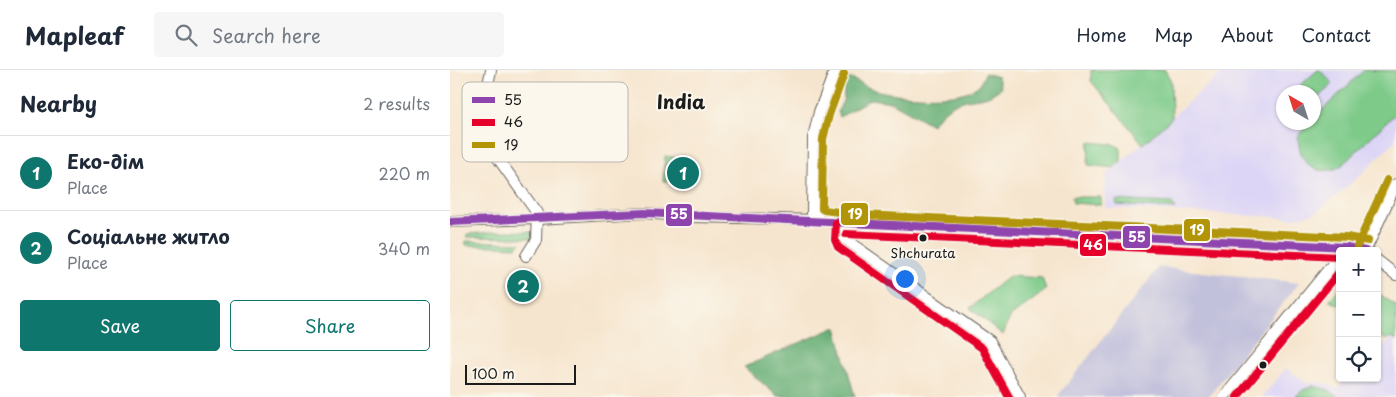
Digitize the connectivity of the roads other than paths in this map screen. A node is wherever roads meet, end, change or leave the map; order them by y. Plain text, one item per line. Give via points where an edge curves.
1 (835, 70) edge
2 (501, 162) edge
3 (1396, 184) edge
4 (538, 219) junction
5 (820, 220) junction
6 (450, 222) edge
7 (846, 224) junction
8 (1367, 247) edge
9 (1336, 249) edge
10 (526, 256) dead end
11 (1336, 260) edge
12 (1381, 263) edge
13 (1396, 274) edge
14 (1020, 397) edge
15 (1224, 397) edge

1 - 5 street via 813,138 812,213
2 - 4 street via 531,202
3 - 8 street
4 - 5 street via 644,213
4 - 6 street
4 - 10 street via 536,240
5 - 7 street
7 - 9 street
7 - 14 street via 845,239 990,341
11 - 15 street
12 - 13 street

